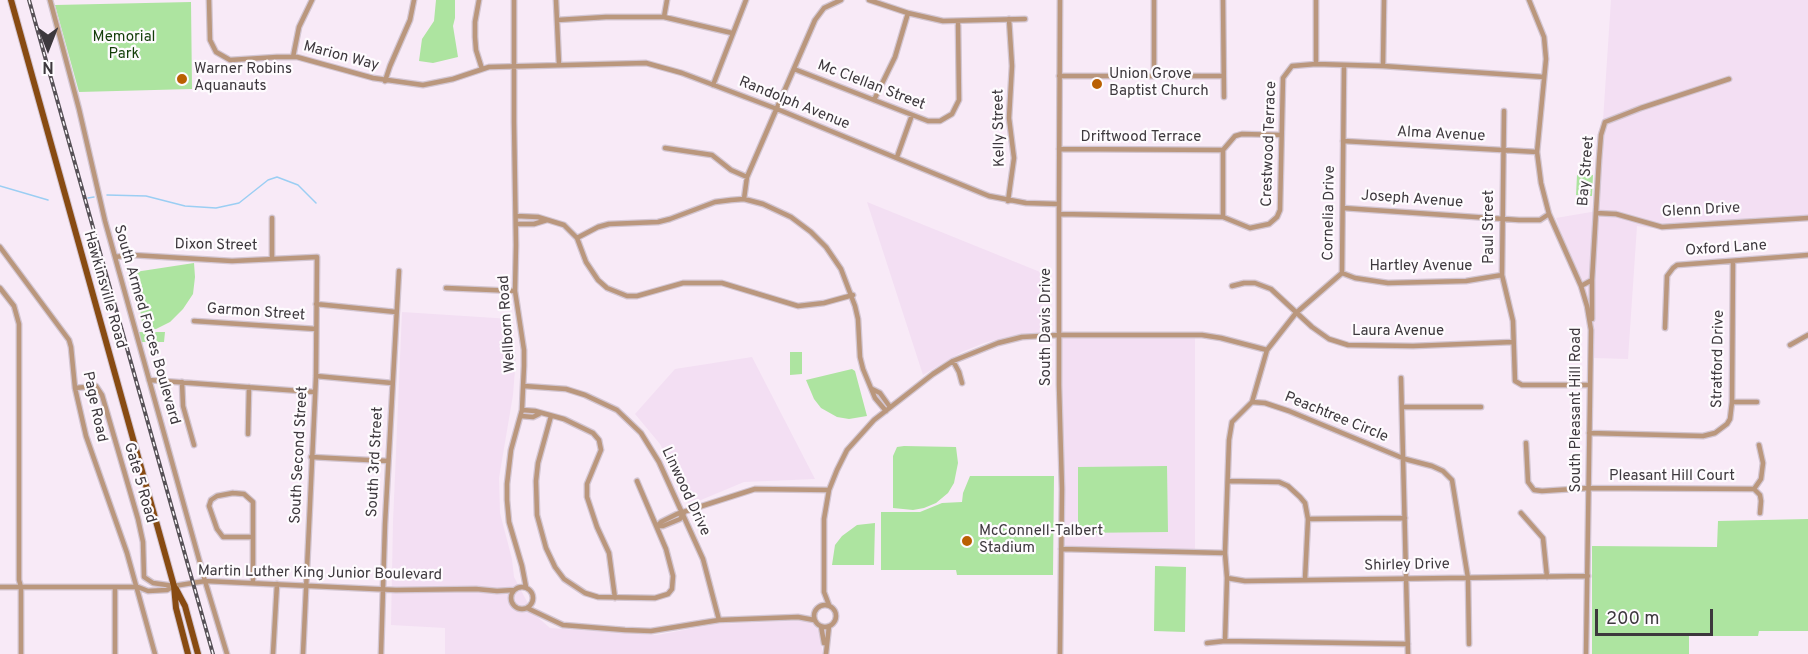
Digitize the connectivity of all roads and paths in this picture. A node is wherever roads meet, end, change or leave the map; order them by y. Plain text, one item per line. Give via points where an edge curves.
1 (11, 0) edge
2 (50, 0) edge
3 (209, 0) edge
4 (312, 0) edge
5 (414, 0) edge
6 (479, 0) edge
7 (514, 0) edge
8 (556, 0) edge
9 (667, 0) edge
10 (746, 0) edge
11 (841, 0) edge
12 (869, 0) edge
13 (1060, 0) edge
14 (1154, 0) edge
15 (1223, 0) edge
16 (1317, 0) edge
17 (1384, 0) edge
18 (1529, 0) edge
19 (889, 3) edge
20 (908, 13) junction
21 (664, 17) junction
22 (1009, 19) junction
23 (1025, 19) dead end
24 (557, 20) junction
25 (958, 21) junction
26 (732, 33) junction
27 (293, 57) junction
28 (1316, 64) junction
29 (559, 65) junction
30 (1344, 65) junction
31 (1383, 66) junction
32 (514, 67) junction
33 (482, 69) junction
34 (794, 69) junction
35 (1059, 76) junction
36 (1154, 76) junction
37 (1223, 76) junction
38 (1544, 77) junction
39 (1729, 80) dead end
40 (386, 81) junction
41 (713, 85) junction
42 (1224, 97) dead end
43 (874, 100) junction
44 (777, 109) junction
45 (1504, 111) dead end
46 (912, 115) junction
47 (1281, 135) junction
48 (1343, 141) junction
49 (665, 148) dead end
50 (1059, 149) junction
51 (1223, 150) junction
52 (1502, 150) junction
53 (1537, 152) junction
54 (897, 157) junction
55 (747, 177) junction
56 (744, 199) junction
57 (1008, 201) junction
58 (1059, 204) junction
59 (1343, 208) junction
60 (1596, 213) junction
61 (1059, 214) junction
62 (1549, 214) junction
63 (516, 216) junction
64 (1223, 217) junction
65 (272, 218) dead end
66 (1502, 218) junction
67 (1808, 218) edge
68 (547, 220) junction
69 (516, 224) junction
70 (577, 238) junction
71 (0, 247) edge
72 (1808, 255) edge
73 (2, 256) edge
74 (115, 257) junction
75 (317, 257) joint
76 (272, 258) junction
77 (1733, 261) junction
78 (399, 271) dead end
79 (1342, 273) junction
80 (1502, 275) junction
81 (1592, 280) junction
82 (1232, 286) dead end
83 (1581, 286) junction
84 (0, 288) edge
85 (446, 288) dead end
86 (515, 291) junction
87 (853, 295) junction
88 (316, 304) junction
89 (396, 312) junction
90 (1296, 313) junction
91 (194, 321) dead end
92 (1665, 328) dead end
93 (316, 329) junction
94 (1592, 330) junction
95 (1059, 334) junction
96 (1808, 335) edge
97 (1513, 342) junction
98 (1790, 345) dead end
99 (1268, 350) junction
100 (953, 361) junction
101 (316, 376) junction
102 (1401, 378) dead end
103 (149, 380) junction
104 (182, 382) junction
105 (392, 383) junction
106 (962, 383) dead end
107 (524, 386) junction
108 (1590, 386) junction
109 (249, 387) junction
110 (75, 388) junction
111 (872, 389) junction
112 (314, 392) junction
113 (1252, 402) junction
114 (1732, 402) junction
115 (1757, 402) dead end
116 (890, 406) junction
117 (1403, 407) junction
118 (1481, 407) dead end
119 (884, 411) junction
120 (521, 413) junction
121 (551, 416) junction
122 (1589, 433) junction
123 (248, 434) dead end
124 (1526, 443) dead end
125 (194, 445) dead end
126 (1759, 445) dead end
127 (311, 457) junction
128 (1405, 459) junction
129 (388, 461) junction
130 (637, 481) dead end
131 (1228, 481) junction
132 (1589, 488) junction
133 (1754, 489) junction
134 (829, 490) junction
135 (684, 513) junction
136 (1521, 513) dead end
137 (1760, 513) dead end
138 (1404, 518) junction
139 (1308, 519) junction
140 (657, 526) junction
141 (253, 537) junction
142 (1061, 549) junction
143 (1225, 553) junction
144 (522, 571) junction
145 (1588, 576) junction
146 (1547, 577) junction
147 (1227, 578) junction
148 (1468, 578) junction
149 (1305, 579) junction
150 (1407, 579) junction
151 (205, 581) junction
152 (254, 583) junction
153 (277, 584) junction
154 (306, 585) junction
155 (174, 586) junction
156 (0, 587) edge
157 (21, 587) junction
158 (115, 587) junction
159 (138, 587) junction
160 (526, 587) junction
161 (517, 588) junction
162 (383, 589) junction
163 (497, 591) junction
164 (824, 592) junction
165 (615, 598) junction
166 (511, 599) junction
167 (533, 602) junction
168 (820, 606) junction
169 (829, 606) junction
170 (527, 608) junction
171 (814, 611) junction
172 (543, 615) junction
173 (798, 617) junction
174 (719, 620) junction
175 (814, 620) junction
176 (821, 626) junction
177 (829, 626) junction
178 (1225, 641) junction
179 (1207, 643) dead end
180 (1408, 644) junction
181 (1469, 644) dead end
182 (826, 651) edge
183 (21, 654) edge
184 (115, 654) edge
185 (155, 654) edge
186 (188, 654) edge
187 (198, 654) edge
188 (227, 654) edge
189 (273, 654) edge
190 (303, 654) edge
191 (381, 654) edge
192 (1060, 654) edge
193 (1408, 654) edge
194 (1586, 654) edge

1 - 155 main road, Hawkinsville Road
2 - 74 street, South Armed Forces Boulevard
3 - 27 street, Marion Way via 210,40 222,57 239,61
4 - 27 street via 299,27
5 - 40 street via 408,27
6 - 33 street via 474,29
7 - 32 street, Wellborn Road
8 - 24 street
9 - 21 street
10 - 26 street
11 - 34 street via 820,12
12 - 19 street
13 - 35 street, South Davis Drive
14 - 36 street
15 - 37 street
16 - 28 street
17 - 31 street
18 - 38 street, South Pleasant Hill Road via 1544,37
19 - 20 street
20 - 25 street
20 - 43 street via 895,57
21 - 24 street
21 - 26 street
22 - 23 street
22 - 25 street
22 - 57 street, Kelly Street via 1009,118 1014,158
24 - 29 street
25 - 46 street, Mc Clellan Street via 960,90 956,108 935,122
26 - 41 street
27 - 40 street, Marion Way
28 - 30 street, Crestwood Terrace
28 - 47 street, Crestwood Terrace via 1293,66 1283,78
29 - 32 street, Randolph Avenue
29 - 41 street, Randolph Avenue via 646,63
30 - 31 street, Crestwood Terrace
30 - 48 street, Cornelia Drive
31 - 38 street, Crestwood Terrace
32 - 33 street, Marion Way
32 - 63 street, Wellborn Road
33 - 40 street, Marion Way via 428,84
34 - 43 street, Mc Clellan Street
34 - 44 street
35 - 36 street
35 - 50 street, South Davis Drive
36 - 37 street
37 - 42 street
38 - 53 street, South Pleasant Hill Road
39 - 60 street, Bay Street via 1605,122
41 - 44 street, Randolph Avenue
43 - 46 street, Mc Clellan Street
44 - 54 street, Randolph Avenue
44 - 55 street
45 - 52 street, Paul Street
46 - 54 street
47 - 51 street via 1242,134
47 - 64 street, Crestwood Terrace via 1277,218 1266,226 1250,228
48 - 52 street, Alma Avenue
48 - 59 street, Cornelia Drive
49 - 55 street via 712,155
50 - 51 street, Driftwood Terrace
50 - 58 street, South Davis Drive
51 - 64 street
52 - 53 street, Alma Avenue
52 - 66 street, Paul Street
53 - 62 street, South Pleasant Hill Road
54 - 57 street, Randolph Avenue
55 - 56 street
56 - 70 street via 715,202 658,222 609,224
56 - 87 street via 781,211 811,232 842,269
57 - 58 street, Randolph Avenue
58 - 61 street, South Davis Drive
59 - 66 street, Joseph Avenue
59 - 79 street, Cornelia Drive
60 - 67 street, Glenn Drive via 1616,214 1662,227
60 - 81 street, Bay Street
61 - 64 street, Crestwood Terrace
61 - 95 street, South Davis Drive
62 - 66 street, Joseph Avenue via 1540,219
62 - 83 street, South Pleasant Hill Road
63 - 68 street
63 - 69 street, Wellborn Road
65 - 76 street
66 - 80 street, Paul Street
68 - 69 street
68 - 70 street via 564,225
69 - 86 street, Wellborn Road
70 - 87 street via 598,280 627,296 683,283 722,283 798,306
71 - 73 street, Page Road
72 - 77 street, Oxford Lane
73 - 110 street, Page Road via 69,340
74 - 76 street, Dixon Street via 232,261
74 - 103 street, South Armed Forces Boulevard
75 - 76 street, Dixon Street
75 - 88 street, South Second Street
77 - 92 street, Oxford Lane via 1673,268 1666,282
77 - 114 street, Stratford Drive
78 - 89 street, South 3rd Street
79 - 80 street, Hartley Avenue via 1388,283 1466,281
79 - 90 street, Cornelia Drive
80 - 97 street, Paul Street via 1513,316
81 - 83 street
81 - 94 street, Bay Street
82 - 90 street, Laura Avenue via 1244,283 1271,288
83 - 94 street, South Pleasant Hill Road
84 - 157 street via 14,306 19,324
85 - 86 street
86 - 107 street, Wellborn Road via 524,350
87 - 111 street via 860,357
88 - 89 street, Garmon Street
88 - 93 street, South Second Street
89 - 105 street, South 3rd Street
90 - 97 street, Laura Avenue via 1329,339 1355,346
90 - 99 street, Cornelia Drive
91 - 93 street, Garmon Street
93 - 101 street, South Second Street
94 - 108 street, South Pleasant Hill Road
95 - 99 street via 1202,335
95 - 100 street via 998,343
95 - 142 street, South Davis Drive
96 - 98 street
97 - 108 street, Paul Street via 1515,381 1519,384
99 - 113 street, Cornelia Drive
100 - 106 street
100 - 116 street
101 - 105 street
101 - 112 street, South Second Street
102 - 117 street
103 - 104 street
103 - 151 street, South Armed Forces Boulevard
104 - 109 street
104 - 125 street via 183,406
105 - 129 street, South 3rd Street
107 - 120 street, Wellborn Road
107 - 135 street, Linwood Drive via 566,389 617,410 649,443
108 - 122 street, South Pleasant Hill Road
109 - 112 street
109 - 123 street
110 - 155 street, Gate 5 Road via 96,386 102,395 138,519 144,578
110 - 159 street, Page Road via 86,436
111 - 116 street
111 - 119 street
112 - 127 street, South Second Street
113 - 128 street, Peachtree Circle via 1289,411
113 - 131 street via 1232,422
114 - 115 street
114 - 122 street, Stratford Drive via 1726,424 1703,436
116 - 119 street
117 - 118 street
117 - 128 street
119 - 134 street via 847,450
120 - 121 street via 535,411
120 - 144 street, Wellborn Road via 510,460 507,500
121 - 165 street via 584,428 599,440 601,450 591,470 587,497 609,553
121 - 165 street via 536,481 537,515 546,548 564,579 598,597
122 - 132 street, South Pleasant Hill Road
124 - 132 street, Pleasant Hill Court via 1527,476 1534,490
126 - 133 street, Pleasant Hill Court via 1763,463 1761,479
127 - 129 street
127 - 154 street, South Second Street
128 - 138 street
128 - 148 street, Peachtree Circle via 1432,466 1452,480
129 - 162 street, South 3rd Street
130 - 140 street
131 - 139 street via 1271,481 1288,486 1305,503
131 - 143 street
132 - 133 street, Pleasant Hill Court
132 - 145 street, South Pleasant Hill Road
133 - 137 street, Pleasant Hill Court via 1760,495
134 - 135 street via 755,489
134 - 164 street via 824,519
135 - 140 street
135 - 174 street, Linwood Drive via 703,559
136 - 146 street via 1544,538
138 - 139 street
138 - 150 street
139 - 149 street
140 - 165 street via 673,576 672,588 668,594 655,598
141 - 141 street via 250,497 233,493 211,500 209,506 219,533 224,537
141 - 152 street
142 - 143 street
142 - 192 street, South Davis Drive
143 - 147 street
144 - 160 street
144 - 161 street
145 - 146 street, Shirley Drive
145 - 194 street, South Pleasant Hill Road
146 - 148 street, Shirley Drive
147 - 149 street, Shirley Drive
147 - 178 street
148 - 150 street, Shirley Drive
148 - 181 street, Peachtree Circle
149 - 150 street, Shirley Drive
150 - 180 street
151 - 152 street, Martin Luther King Junior Boulevard
151 - 155 street, Martin Luther King Junior Boulevard
151 - 188 street, South Armed Forces Boulevard
152 - 153 street, Martin Luther King Junior Boulevard
153 - 154 street, Martin Luther King Junior Boulevard
153 - 189 street
154 - 162 street, Martin Luther King Junior Boulevard
154 - 190 street, South Second Street
155 - 159 street, Martin Luther King Junior Boulevard via 148,591
155 - 186 main road, Hawkinsville Road
155 - 187 main road, Hawkinsville Road via 185,606
156 - 157 street, Martin Luther King Junior Boulevard
157 - 158 street, Martin Luther King Junior Boulevard
157 - 183 street
158 - 159 street, Martin Luther King Junior Boulevard
158 - 184 street
159 - 185 street, Page Road
160 - 161 street
160 - 167 street
161 - 163 street, Martin Luther King Junior Boulevard
161 - 166 street
162 - 163 street, Martin Luther King Junior Boulevard
162 - 191 street, South 3rd Street
163 - 166 street, Martin Luther King Junior Boulevard
164 - 168 street
164 - 169 street
166 - 170 street via 517,607
167 - 170 street
167 - 172 street
168 - 169 street
168 - 171 street
169 - 177 street via 836,616
170 - 172 street
171 - 173 street
171 - 175 street
172 - 174 street via 562,625 651,631
173 - 174 street
173 - 175 street
175 - 176 street
176 - 177 street
176 - 182 street
177 - 182 street
178 - 179 street
178 - 180 street
180 - 193 street

